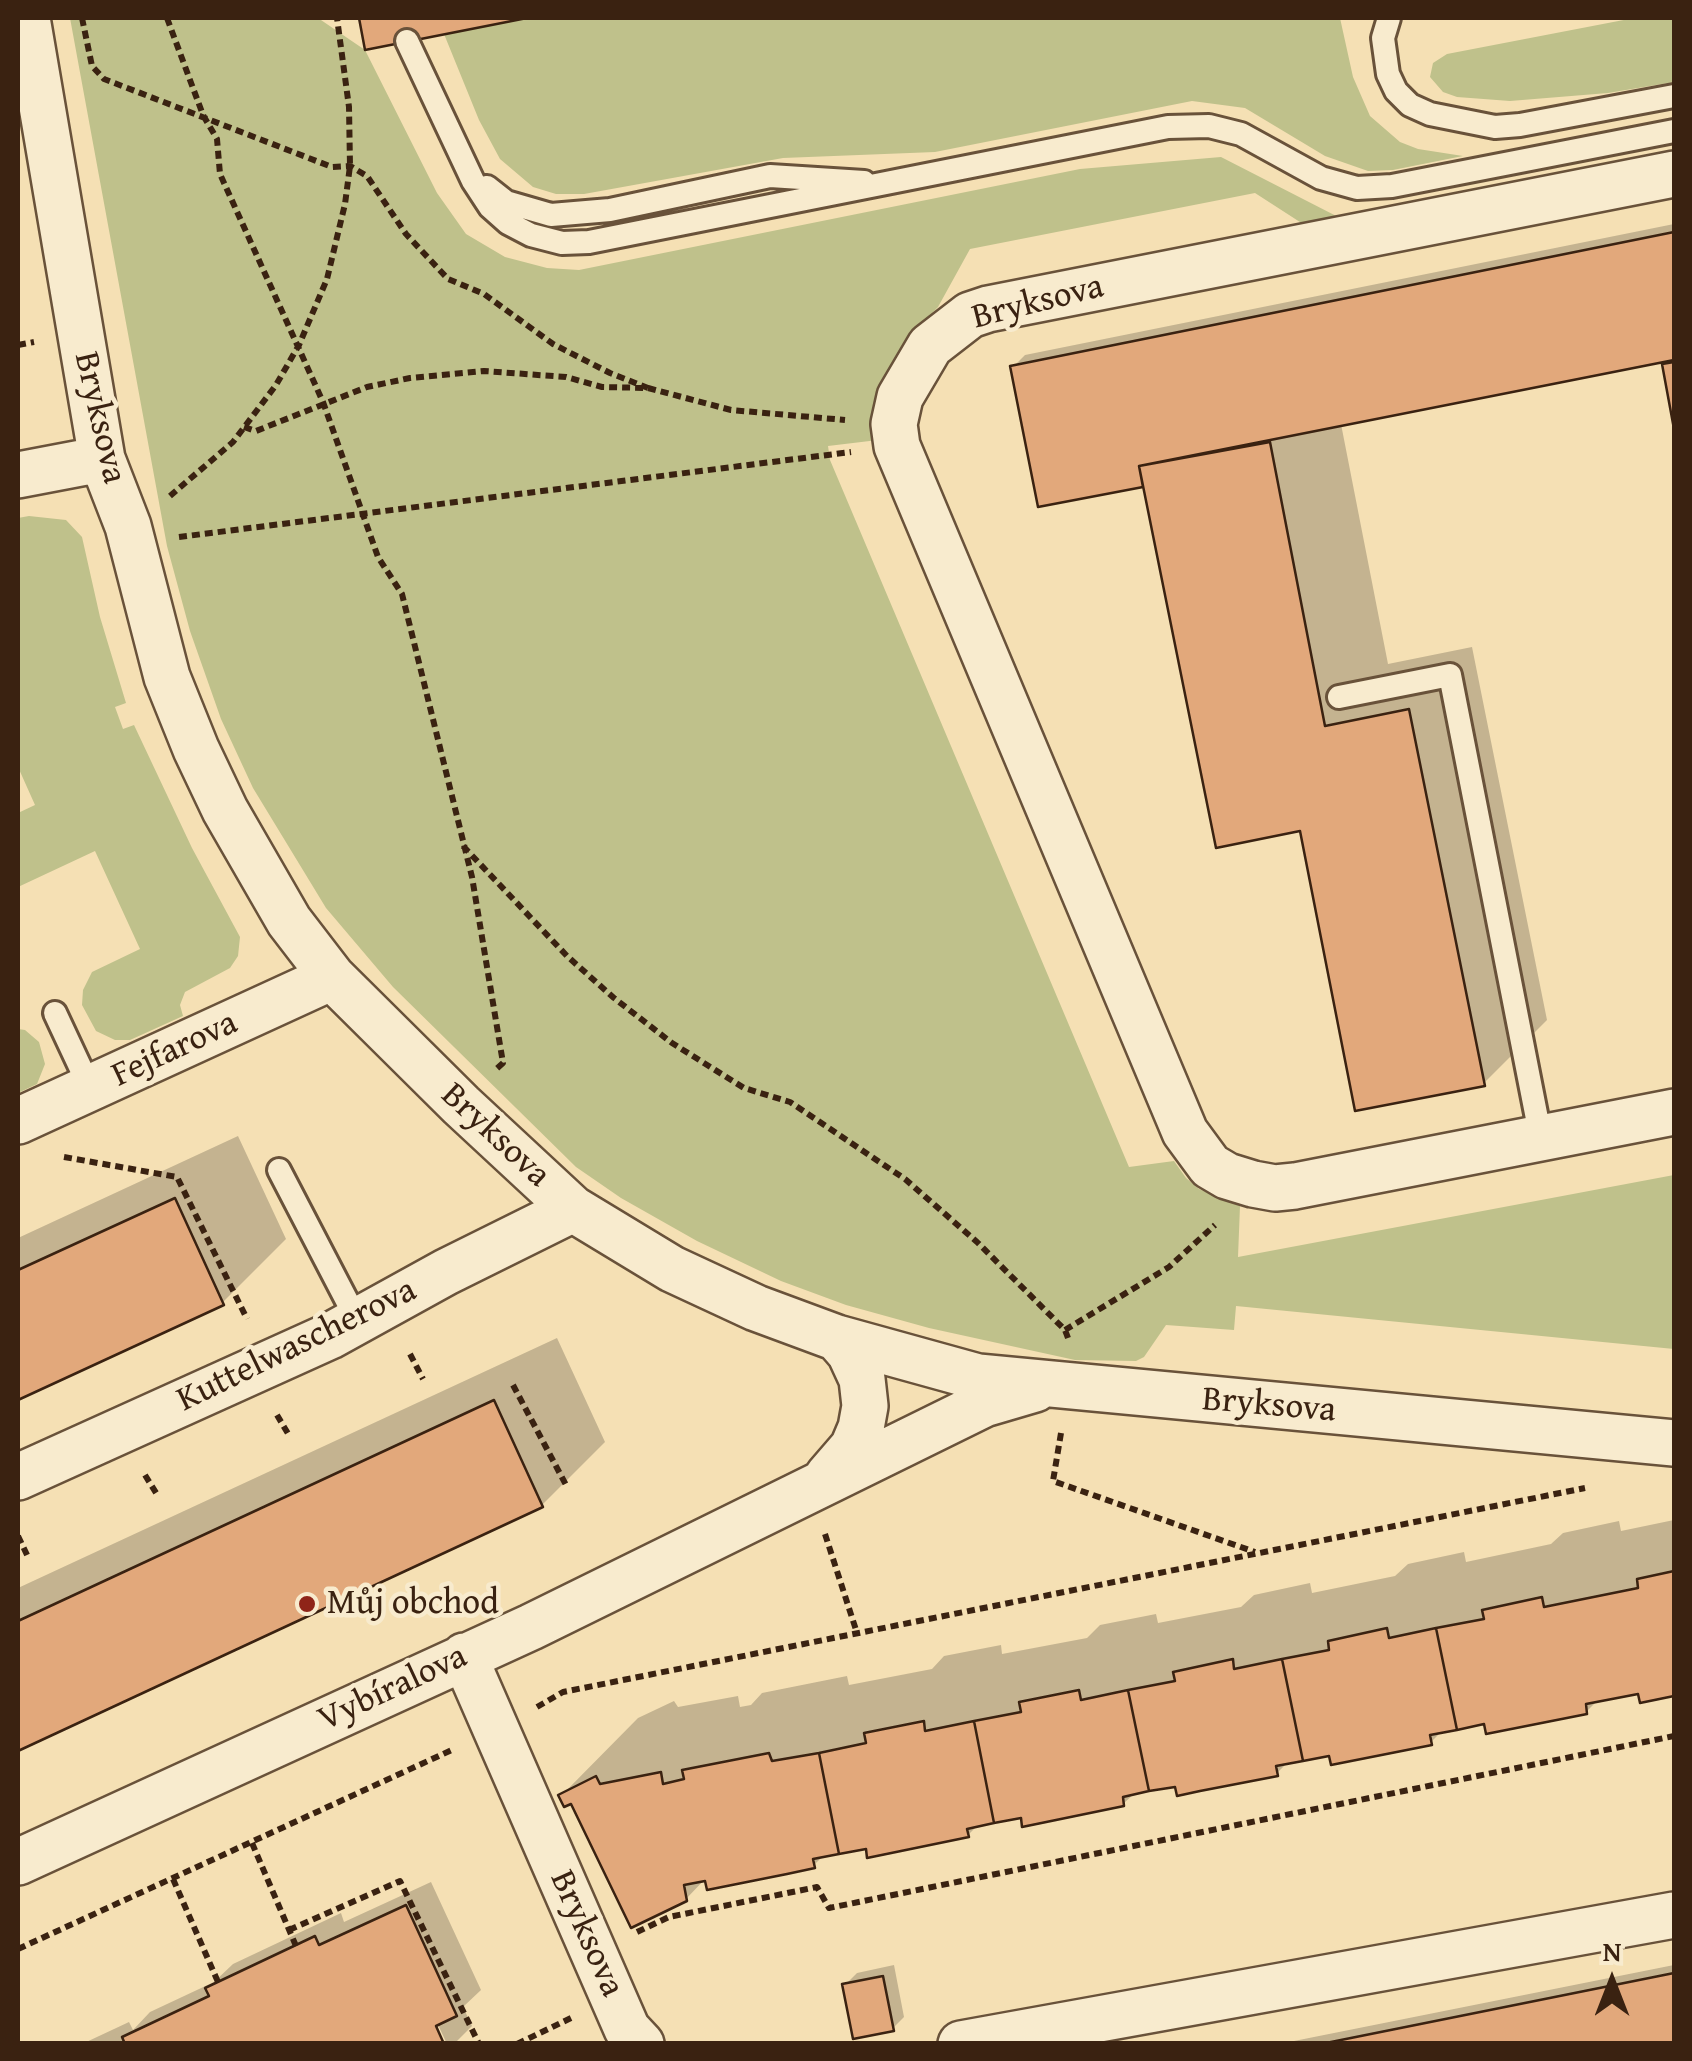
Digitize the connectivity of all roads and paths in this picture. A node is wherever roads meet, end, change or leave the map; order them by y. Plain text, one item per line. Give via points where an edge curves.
1 (28, 18) edge
2 (82, 18) edge
3 (167, 18) edge
4 (338, 18) edge
5 (1389, 18) edge
6 (407, 41) dead end
7 (1674, 96) edge
8 (203, 115) junction
9 (1674, 132) edge
10 (350, 166) junction
11 (1674, 174) edge
12 (32, 342) dead end
13 (18, 345) edge
14 (300, 345) junction
15 (648, 388) junction
16 (323, 402) junction
17 (849, 420) dead end
18 (244, 427) junction
19 (897, 446) junction
20 (102, 460) junction
21 (18, 475) edge
22 (363, 512) junction
23 (128, 526) junction
24 (1339, 697) dead end
25 (463, 846) junction
26 (332, 977) junction
27 (55, 1014) dead end
28 (483, 1082) dead end
29 (90, 1088) junction
30 (1674, 1112) edge
31 (18, 1122) edge
32 (1542, 1139) junction
33 (48, 1154) dead end
34 (279, 1170) dead end
35 (573, 1209) junction
36 (1221, 1219) dead end
37 (358, 1322) junction
38 (250, 1326) dead end
39 (1066, 1330) junction
40 (837, 1338) junction
41 (410, 1354) dead end
42 (423, 1379) dead end
43 (513, 1385) dead end
44 (1062, 1387) junction
45 (277, 1415) dead end
46 (290, 1437) dead end
47 (1674, 1443) edge
48 (145, 1475) dead end
49 (18, 1476) edge
50 (566, 1485) dead end
51 (1587, 1487) dead end
52 (812, 1488) junction
53 (158, 1496) dead end
54 (18, 1536) edge
55 (1257, 1553) junction
56 (29, 1558) dead end
57 (857, 1633) junction
58 (464, 1656) junction
59 (526, 1714) dead end
60 (1674, 1736) edge
61 (468, 1741) dead end
62 (252, 1843) junction
63 (18, 1862) edge
64 (173, 1879) junction
65 (1674, 1915) edge
66 (289, 1930) junction
67 (296, 1946) dead end
68 (18, 1949) edge
69 (594, 1953) junction
70 (218, 1982) dead end
71 (578, 2015) dead end
72 (479, 2044) edge
73 (516, 2044) edge
74 (641, 2044) edge
75 (961, 2044) edge

1 - 20 street, Bryksova
2 - 8 path via 92,66 104,79
3 - 8 path
4 - 10 path
5 - 7 lane via 1382,38 1388,74 1403,98 1430,114 1496,127
6 - 9 lane via 490,207 531,235 562,243 1168,127 1241,134 1321,178 1357,188
8 - 10 path via 332,166
8 - 14 path via 217,139 220,174
10 - 14 path via 327,278
10 - 15 path via 367,176 448,280 484,294 553,344
11 - 19 street, Bryksova via 988,308 930,346 900,397
12 - 13 path
14 - 16 path
14 - 18 path
15 - 16 path via 484,371 410,378
15 - 17 path via 731,410
16 - 18 path via 256,431
16 - 22 path
18 - 23 path via 190,482
19 - 22 path
19 - 32 street, Bryksova via 1185,1132 1210,1166 1275,1188
20 - 21 street
20 - 23 street, Bryksova
22 - 23 path via 162,539
22 - 25 path via 378,557 402,594
23 - 26 street, Bryksova via 167,677 196,749 289,921
24 - 32 lane via 1450,675
25 - 28 path via 502,1063
25 - 39 path via 614,998 672,1044 744,1088 790,1102 905,1179
26 - 29 street, Fejfarova
26 - 35 street, Bryksova
27 - 29 lane
29 - 31 street, Fejfarova
30 - 32 street, Bryksova
33 - 38 path via 178,1178
34 - 37 lane
35 - 37 street, Kuttelwascherova
35 - 40 street, Bryksova via 672,1269
36 - 39 path via 1169,1266
37 - 49 street, Kuttelwascherova
39 - 44 path via 1075,1360
40 - 44 street, Bryksova via 978,1377
40 - 52 street via 862,1379 861,1428 853,1448
41 - 42 path
43 - 50 path
44 - 47 street, Bryksova
44 - 52 street, Vybíralova via 984,1404
44 - 55 path via 1053,1481
45 - 46 path
48 - 53 path
51 - 55 path
52 - 57 path
52 - 58 street, Vybíralova
54 - 56 path
55 - 57 path
57 - 59 path via 563,1692
58 - 63 street, Vybíralova
58 - 69 street, Bryksova
60 - 69 path via 830,1908 818,1887 670,1917
61 - 62 path
62 - 64 path
62 - 66 path
64 - 68 path
64 - 70 path
65 - 75 street
66 - 67 path
66 - 72 path via 400,1880
69 - 74 street, Bryksova via 627,2029
71 - 73 path

